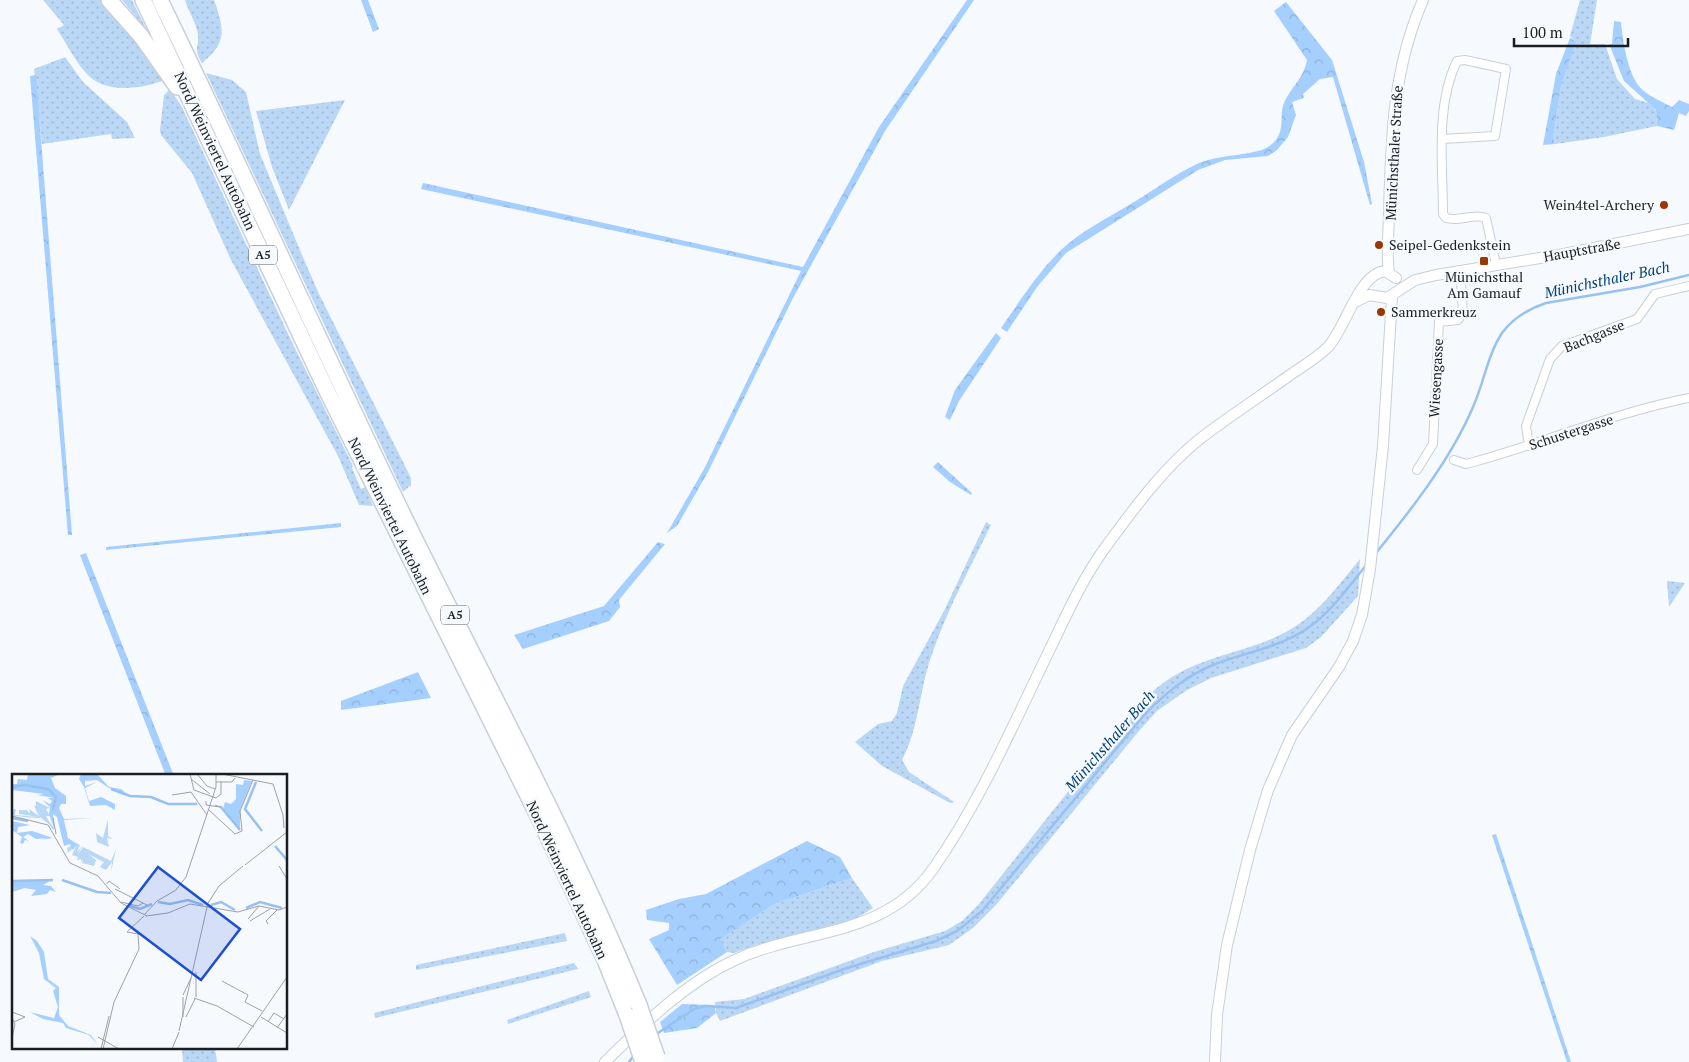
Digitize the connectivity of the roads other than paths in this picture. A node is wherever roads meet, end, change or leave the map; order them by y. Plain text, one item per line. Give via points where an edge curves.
1 (109, 0) edge
2 (143, 0) edge
3 (160, 0) edge
4 (169, 0) edge
5 (1423, 0) edge
6 (178, 37) junction
7 (202, 123) junction
8 (1442, 139) junction
9 (1689, 230) edge
10 (1389, 250) junction
11 (1496, 264) junction
12 (1460, 270) junction
13 (1393, 275) junction
14 (1373, 276) junction
15 (1415, 280) junction
16 (1689, 286) edge
17 (1394, 293) junction
18 (1376, 296) junction
19 (1350, 309) junction
20 (1389, 320) junction
21 (1689, 398) edge
22 (1529, 446) junction
23 (1454, 460) dead end
24 (1417, 470) dead end
25 (653, 1060) edge
26 (605, 1062) edge
27 (1214, 1062) edge

1 - 7 highway via 147,44
2 - 7 highway, Nord/Weinviertel Autobahn / A5
3 - 6 highway, Nord/Weinviertel Autobahn / A5
4 - 6 highway
5 - 10 street, Münichsthaler Straße via 1408,39 1396,90
6 - 25 highway, Nord/Weinviertel Autobahn / A5, bridge via 382,471 554,815 611,937 639,1005
7 - 25 highway, Nord/Weinviertel Autobahn / A5, bridge via 326,387 541,822 627,1015
8 - 8 street via 1495,136 1506,69 1457,61 1447,92
8 - 11 street via 1443,214 1453,220 1486,218
9 - 11 street, Hauptstraße
10 - 13 street, Münichsthaler Straße
10 - 14 street, Münichsthaler Straße
11 - 12 street, Hauptstraße
12 - 15 street, Hauptstraße
12 - 24 street, Wiesengasse via 1462,312 1458,320 1439,322 1433,444
13 - 14 street via 1385,271
13 - 15 street, Hauptstraße
13 - 17 street, Münichsthaler Straße
14 - 18 street via 1370,288
14 - 19 street, Münichsthaler Straße
15 - 17 street, Hauptstraße
16 - 22 street, Bachgasse via 1655,294 1637,319 1562,346 1550,359 1526,426
17 - 18 street via 1382,299
17 - 20 street, Münichsthaler Straße
18 - 19 street via 1360,299
18 - 20 street
19 - 26 street, Münichsthaler Straße via 1327,348 1190,446 1102,552 1080,588 982,785 934,868 916,890 893,908 863,922 759,951 724,965 669,1004
20 - 27 street, Münichsthaler Straße via 1383,438 1362,615 1339,667 1292,735 1268,790 1227,945
21 - 22 street, Schustergasse via 1635,411
22 - 23 street, Schustergasse via 1466,464

